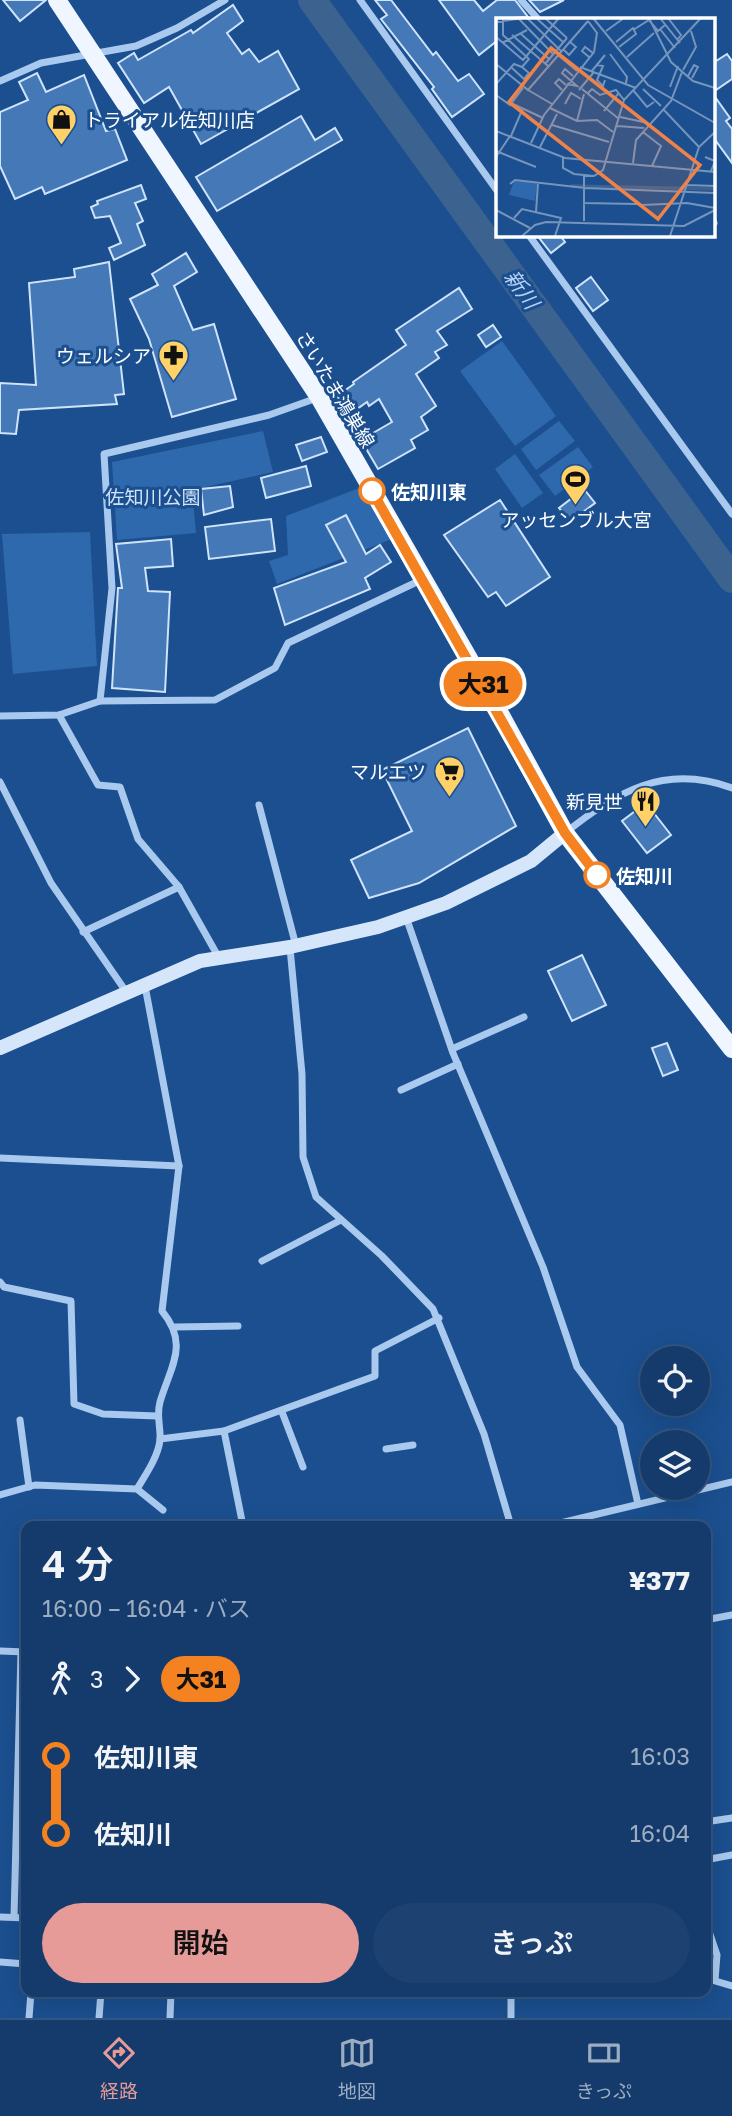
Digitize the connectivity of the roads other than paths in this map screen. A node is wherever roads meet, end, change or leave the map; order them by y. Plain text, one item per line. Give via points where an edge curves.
1 (57, 0) edge
2 (225, 0) edge
3 (360, 0) edge
4 (522, 0) edge
5 (537, 18) edge
6 (92, 55) junction
7 (0, 81) edge
8 (496, 189) edge
9 (529, 236) edge
10 (319, 397) junction
11 (732, 514) edge
12 (422, 580) junction
13 (100, 701) junction
14 (59, 715) junction
15 (0, 716) edge
16 (0, 782) edge
17 (732, 789) edge
18 (259, 805) dead end
19 (565, 833) junction
20 (179, 887) junction
21 (406, 917) junction
22 (83, 932) junction
23 (293, 946) junction
24 (219, 958) junction
25 (145, 985) junction
26 (127, 993) junction
27 (524, 1017) dead end
28 (0, 1048) edge
29 (452, 1049) junction
30 (732, 1049) edge
31 (457, 1064) junction
32 (401, 1090) dead end
33 (0, 1158) edge
34 (179, 1166) junction
35 (341, 1220) junction
36 (262, 1261) dead end
37 (0, 1282) edge
38 (439, 1318) junction
39 (238, 1326) dead end
40 (175, 1327) junction
41 (282, 1412) junction
42 (157, 1416) junction
43 (20, 1420) dead end
44 (224, 1431) junction
45 (160, 1439) junction
46 (413, 1445) dead end
47 (386, 1449) dead end
48 (303, 1467) dead end
49 (732, 1482) edge
50 (29, 1487) junction
51 (137, 1489) junction
52 (0, 1495) edge
53 (638, 1504) junction
54 (163, 1510) dead end
55 (242, 1521) edge
56 (510, 1521) edge
57 (568, 1521) edge
58 (732, 1615) edge
59 (711, 1619) edge
60 (0, 1651) edge
61 (21, 1652) edge
62 (21, 1732) edge
63 (732, 1818) edge
64 (711, 1821) edge
65 (732, 1855) edge
66 (711, 1859) edge
67 (0, 1917) edge
68 (14, 1917) junction
69 (21, 1918) edge
70 (711, 1938) edge
71 (0, 1962) edge
72 (21, 1964) edge
73 (711, 1979) edge
74 (715, 1980) junction
75 (732, 1986) edge
76 (31, 1997) edge
77 (101, 1997) edge
78 (171, 1997) edge
79 (511, 1997) edge
80 (29, 2018) edge
81 (99, 2018) edge
82 (170, 2018) edge
83 (511, 2018) edge

1 - 6 main road, さいたま鴻巣線
2 - 6 street via 136,46
3 - 8 street
4 - 5 street
6 - 7 street via 41,63
6 - 10 main road, さいたま鴻巣線
9 - 11 street
10 - 12 main road, さいたま鴻巣線
10 - 13 street via 269,415 104,454 111,588
12 - 13 street via 288,643 275,668 215,700
12 - 19 main road, さいたま鴻巣線
13 - 14 street
14 - 15 street
14 - 20 street via 98,785 120,787 138,839
16 - 22 street via 51,883
17 - 19 street via 683,779 645,783 623,792
18 - 23 street
19 - 21 street via 531,861 446,903
19 - 30 main road, さいたま鴻巣線
20 - 22 street
20 - 24 street
21 - 23 street
21 - 29 street
22 - 26 street
23 - 24 street
23 - 35 street via 303,1157 316,1198
24 - 25 street via 200,961
25 - 26 street
25 - 34 street
26 - 28 street
27 - 29 street
29 - 31 street
31 - 32 street
31 - 53 street via 543,1267 577,1367 620,1425
33 - 34 street
34 - 40 street via 162,1311
35 - 36 street
35 - 38 street via 382,1256
37 - 42 street via 4,1287 71,1301 74,1404 103,1414
38 - 41 street via 375,1351 375,1376
38 - 56 street via 484,1434
39 - 40 street
40 - 42 street via 176,1359
41 - 44 street
41 - 48 street
42 - 45 street
43 - 50 street
44 - 45 street
44 - 55 street
45 - 51 street
46 - 47 street
49 - 53 street
50 - 51 street
50 - 52 street
51 - 54 street
53 - 57 street
58 - 59 street
60 - 61 street
62 - 68 street
63 - 64 street
65 - 66 street
67 - 68 street
68 - 69 street
70 - 74 street via 717,1955
71 - 72 street
73 - 74 street
74 - 75 street
76 - 80 street
77 - 81 street
78 - 82 street
79 - 83 street

